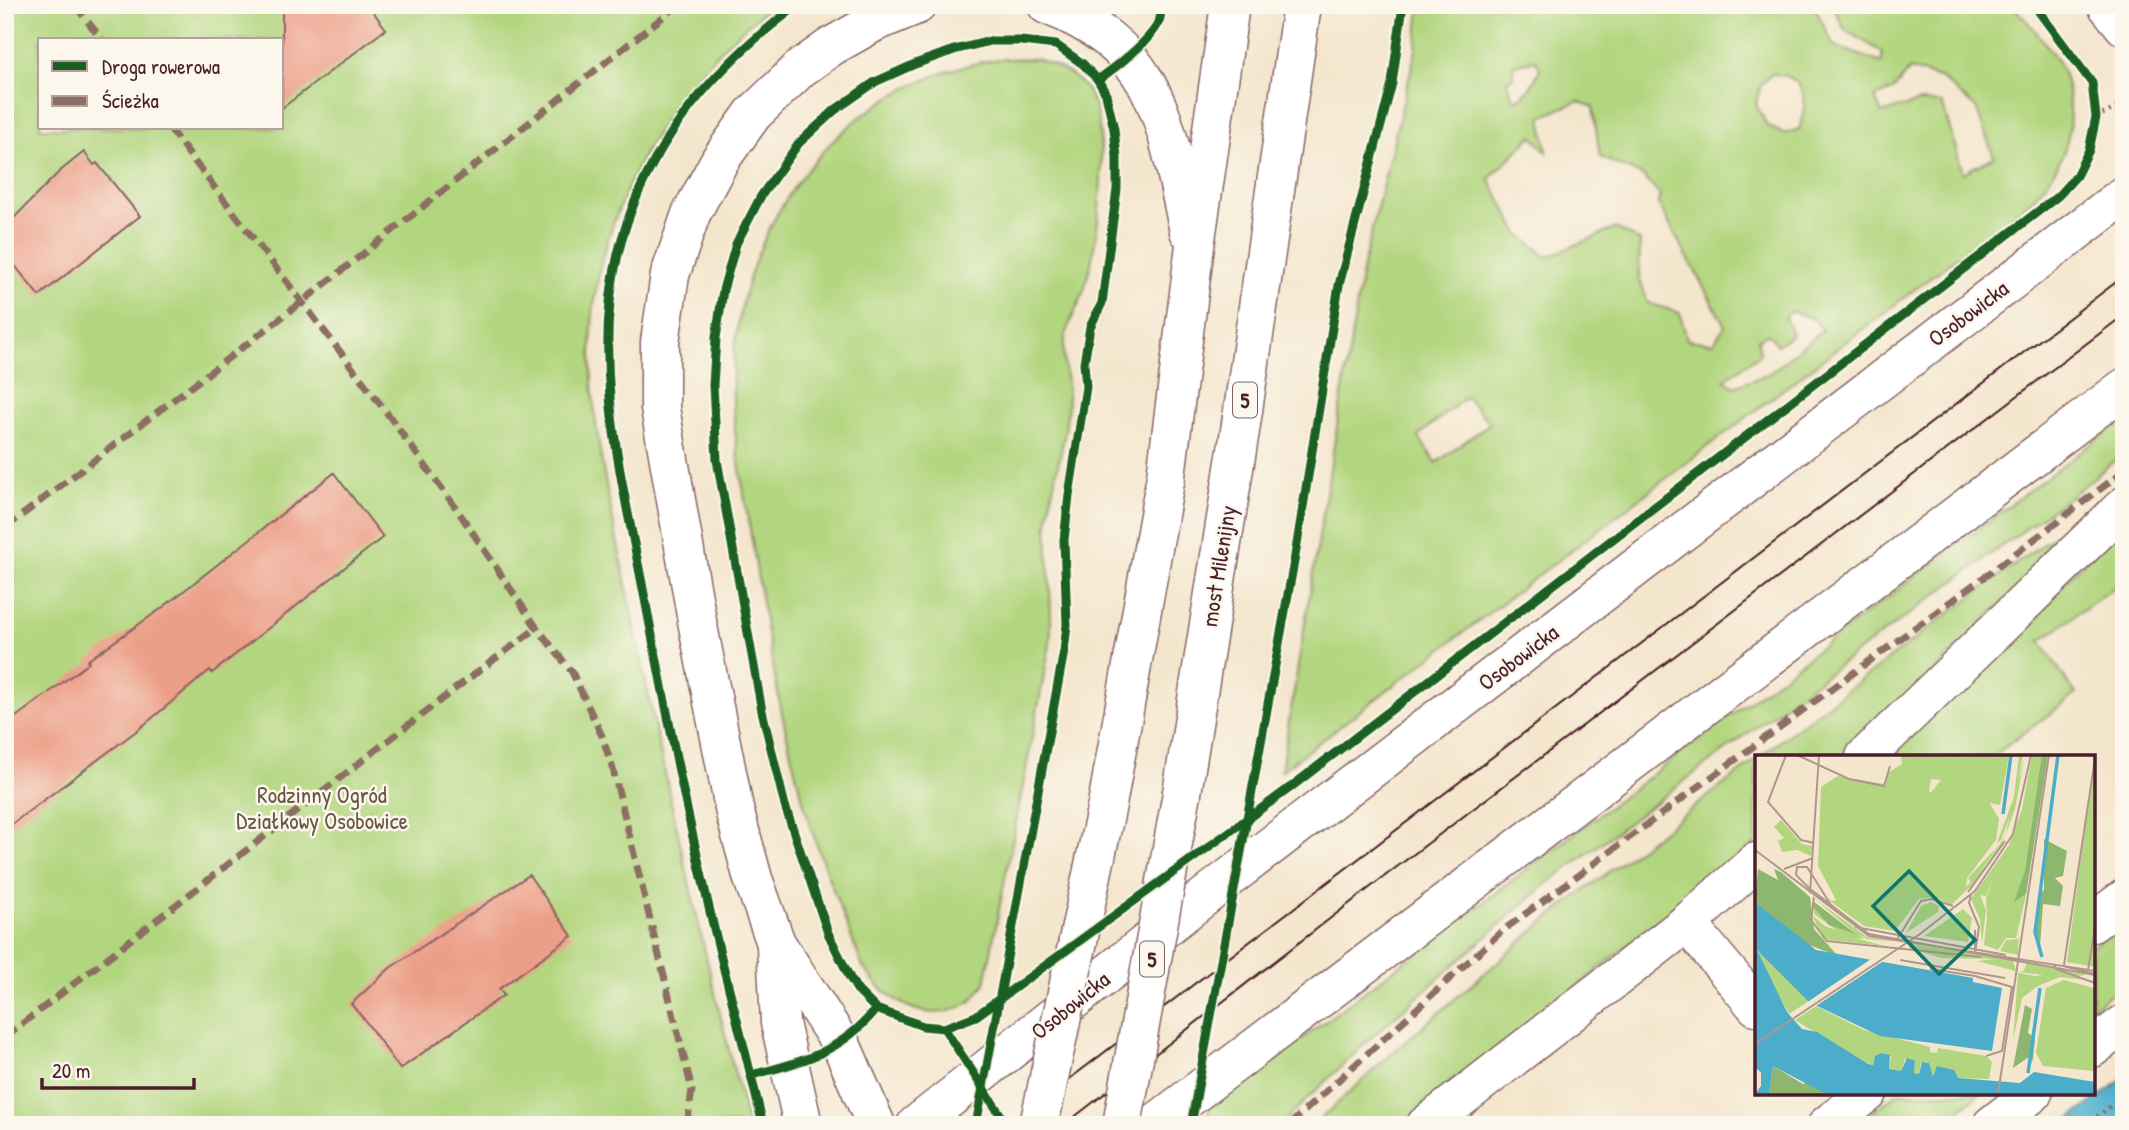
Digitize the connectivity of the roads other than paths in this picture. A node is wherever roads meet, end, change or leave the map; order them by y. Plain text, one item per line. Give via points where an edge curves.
1 (917, 5) edge
2 (1048, 5) edge
3 (1230, 5) edge
4 (1303, 5) edge
5 (2107, 5) edge
6 (2124, 26) edge
7 (2124, 195) edge
8 (1194, 253) junction
9 (2124, 388) edge
10 (2124, 506) edge
11 (1868, 755) edge
12 (1755, 863) edge
13 (2124, 900) edge
14 (2094, 922) edge
15 (1687, 923) junction
16 (776, 943) junction
17 (1755, 1005) edge
18 (2124, 1024) edge
19 (2094, 1046) edge
20 (2030, 1095) edge
21 (803, 1125) edge
22 (876, 1125) edge
23 (916, 1125) edge
24 (1039, 1125) edge
25 (1122, 1125) edge
26 (1153, 1125) edge
27 (1426, 1125) edge
28 (1992, 1125) edge

1 - 16 main road via 832,46 801,68 753,114 720,160 691,214 670,275 660,342 660,408 735,813
2 - 8 main road via 1091,25 1139,68 1164,119
3 - 8 main road
4 - 25 main road, most Milenijny / 5, bridge via 1182,793
5 - 6 main road
7 - 23 main road, Osobowicka via 1217,887
8 - 24 main road, bridge via 1166,476 1107,805
9 - 26 main road
10 - 11 main road
12 - 15 main road
13 - 14 main road
15 - 17 main road
15 - 27 main road
16 - 21 main road via 780,1023
16 - 22 main road via 841,1044
18 - 19 main road
20 - 28 main road

